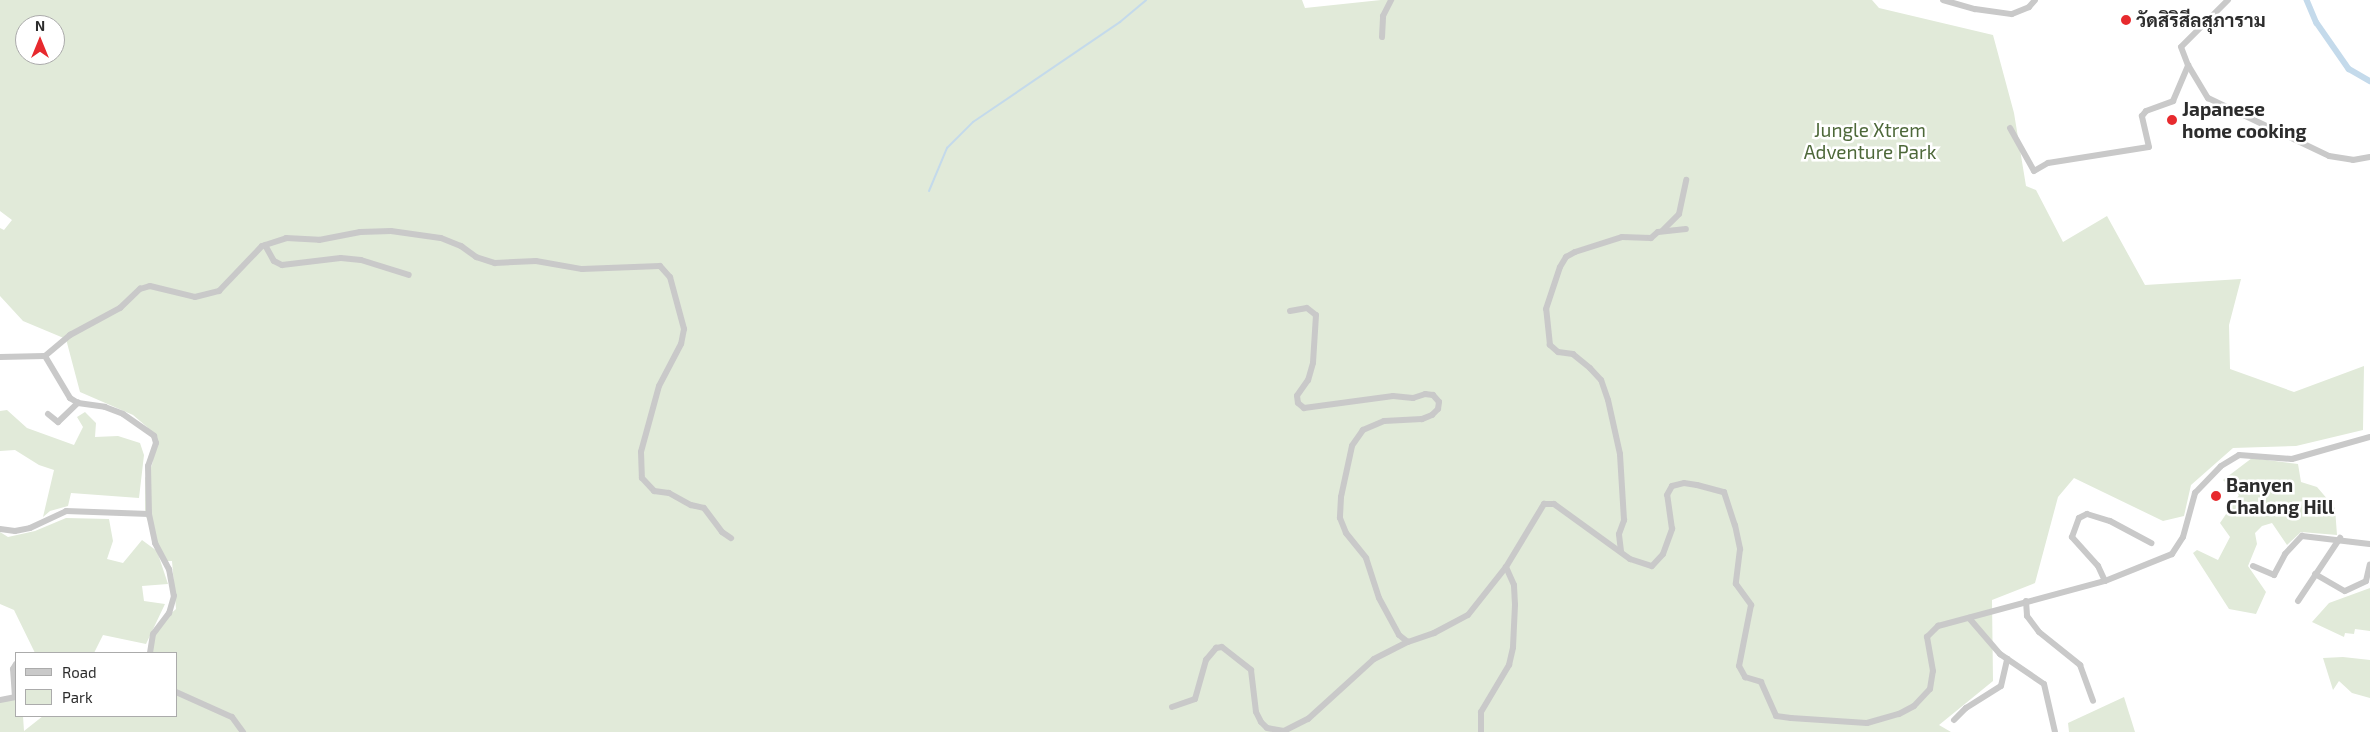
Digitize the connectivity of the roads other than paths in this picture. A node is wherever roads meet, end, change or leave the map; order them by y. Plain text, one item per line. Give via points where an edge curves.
1 (1391, 0) edge
2 (1943, 0) edge
3 (2034, 0) edge
4 (2228, 0) edge
5 (1382, 37) dead end
6 (2188, 65) junction
7 (2010, 128) dead end
8 (2370, 157) edge
9 (1686, 180) dead end
10 (1686, 229) dead end
11 (1658, 232) junction
12 (264, 245) junction
13 (409, 275) dead end
14 (1290, 310) dead end
15 (45, 356) junction
16 (0, 357) edge
17 (78, 403) junction
18 (48, 414) dead end
19 (2370, 437) edge
20 (149, 514) junction
21 (0, 528) edge
22 (731, 538) dead end
23 (2340, 538) junction
24 (2150, 543) dead end
25 (2370, 544) edge
26 (1621, 551) junction
27 (2370, 564) edge
28 (2253, 566) dead end
29 (1506, 568) junction
30 (2315, 574) junction
31 (2105, 581) junction
32 (2026, 601) junction
33 (2298, 601) dead end
34 (1969, 618) junction
35 (1408, 642) junction
36 (150, 652) edge
37 (2007, 659) junction
38 (15, 665) edge
39 (178, 693) edge
40 (15, 697) edge
41 (0, 700) edge
42 (2093, 701) dead end
43 (1172, 707) dead end
44 (1954, 720) dead end
45 (243, 732) edge
46 (1481, 732) edge
47 (2054, 732) edge

1 - 5 street via 1384,16
2 - 3 street via 1975,10 2012,14 2029,7
4 - 6 street via 2181,47
6 - 7 street via 2173,101 2146,111 2142,116 2149,147 2048,163 2034,171
6 - 8 street via 2208,98 2329,156 2353,160
9 - 11 street via 1679,214 1672,224
10 - 11 street
11 - 26 street via 1651,238 1622,238 1593,245 1566,257 1546,309 1550,345 1558,352 1574,354 1590,368 1601,380 1608,400 1620,454 1624,520 1619,534
12 - 13 street via 274,261 282,265 341,258 361,260
12 - 15 street via 219,291 195,296 162,287 140,289 120,308 70,335
12 - 22 street via 286,238 319,240 360,232 391,231 441,238 476,257 495,263 536,261 582,269 655,266 666,269 684,329 681,344 659,386 639,466 642,478 654,491 669,493 704,508 722,532
14 - 35 street via 1307,308 1316,315 1313,363 1308,380 1297,396 1298,403 1304,408 1393,396 1413,398 1425,394 1433,395 1439,402 1432,416 1384,422 1363,430 1352,446 1340,497 1340,518 1346,533 1366,558 1379,598 1399,635
15 - 16 street
15 - 17 street via 70,398
17 - 18 street via 58,422
17 - 20 street via 105,407 123,414 154,436 156,442 148,466
19 - 31 street via 2292,459 2239,455 2221,466 2195,493 2183,537 2172,554
20 - 21 street via 76,510 59,512 30,528 16,531
20 - 36 street via 155,543 169,569 174,596 169,613 153,634
23 - 25 street
23 - 28 street via 2302,536 2271,576
23 - 30 street
24 - 31 street via 2110,521 2087,514 2079,518 2072,537 2098,566
26 - 29 street via 1554,504 1544,504
26 - 34 street via 1645,566 1652,566 1663,554 1672,529 1666,495 1672,486 1684,483 1724,492 1740,549 1736,584 1751,605 1739,666 1745,677 1761,682 1776,716 1867,723 1914,706 1930,689 1933,672 1927,637 1930,632
27 - 30 street via 2366,581 2344,591
29 - 35 street via 1468,616
29 - 46 street via 1514,585 1513,648 1509,665 1481,712
30 - 33 street
31 - 32 street
32 - 34 street
32 - 42 street via 2027,616 2039,632 2080,664
34 - 37 street
35 - 43 street via 1374,659 1308,719 1284,731 1267,728 1261,722 1256,712 1251,670 1222,647 1216,648 1206,660 1195,698
37 - 44 street via 2001,686 1966,708
37 - 47 street via 2044,684
38 - 40 street
39 - 45 street via 232,717
40 - 41 street

